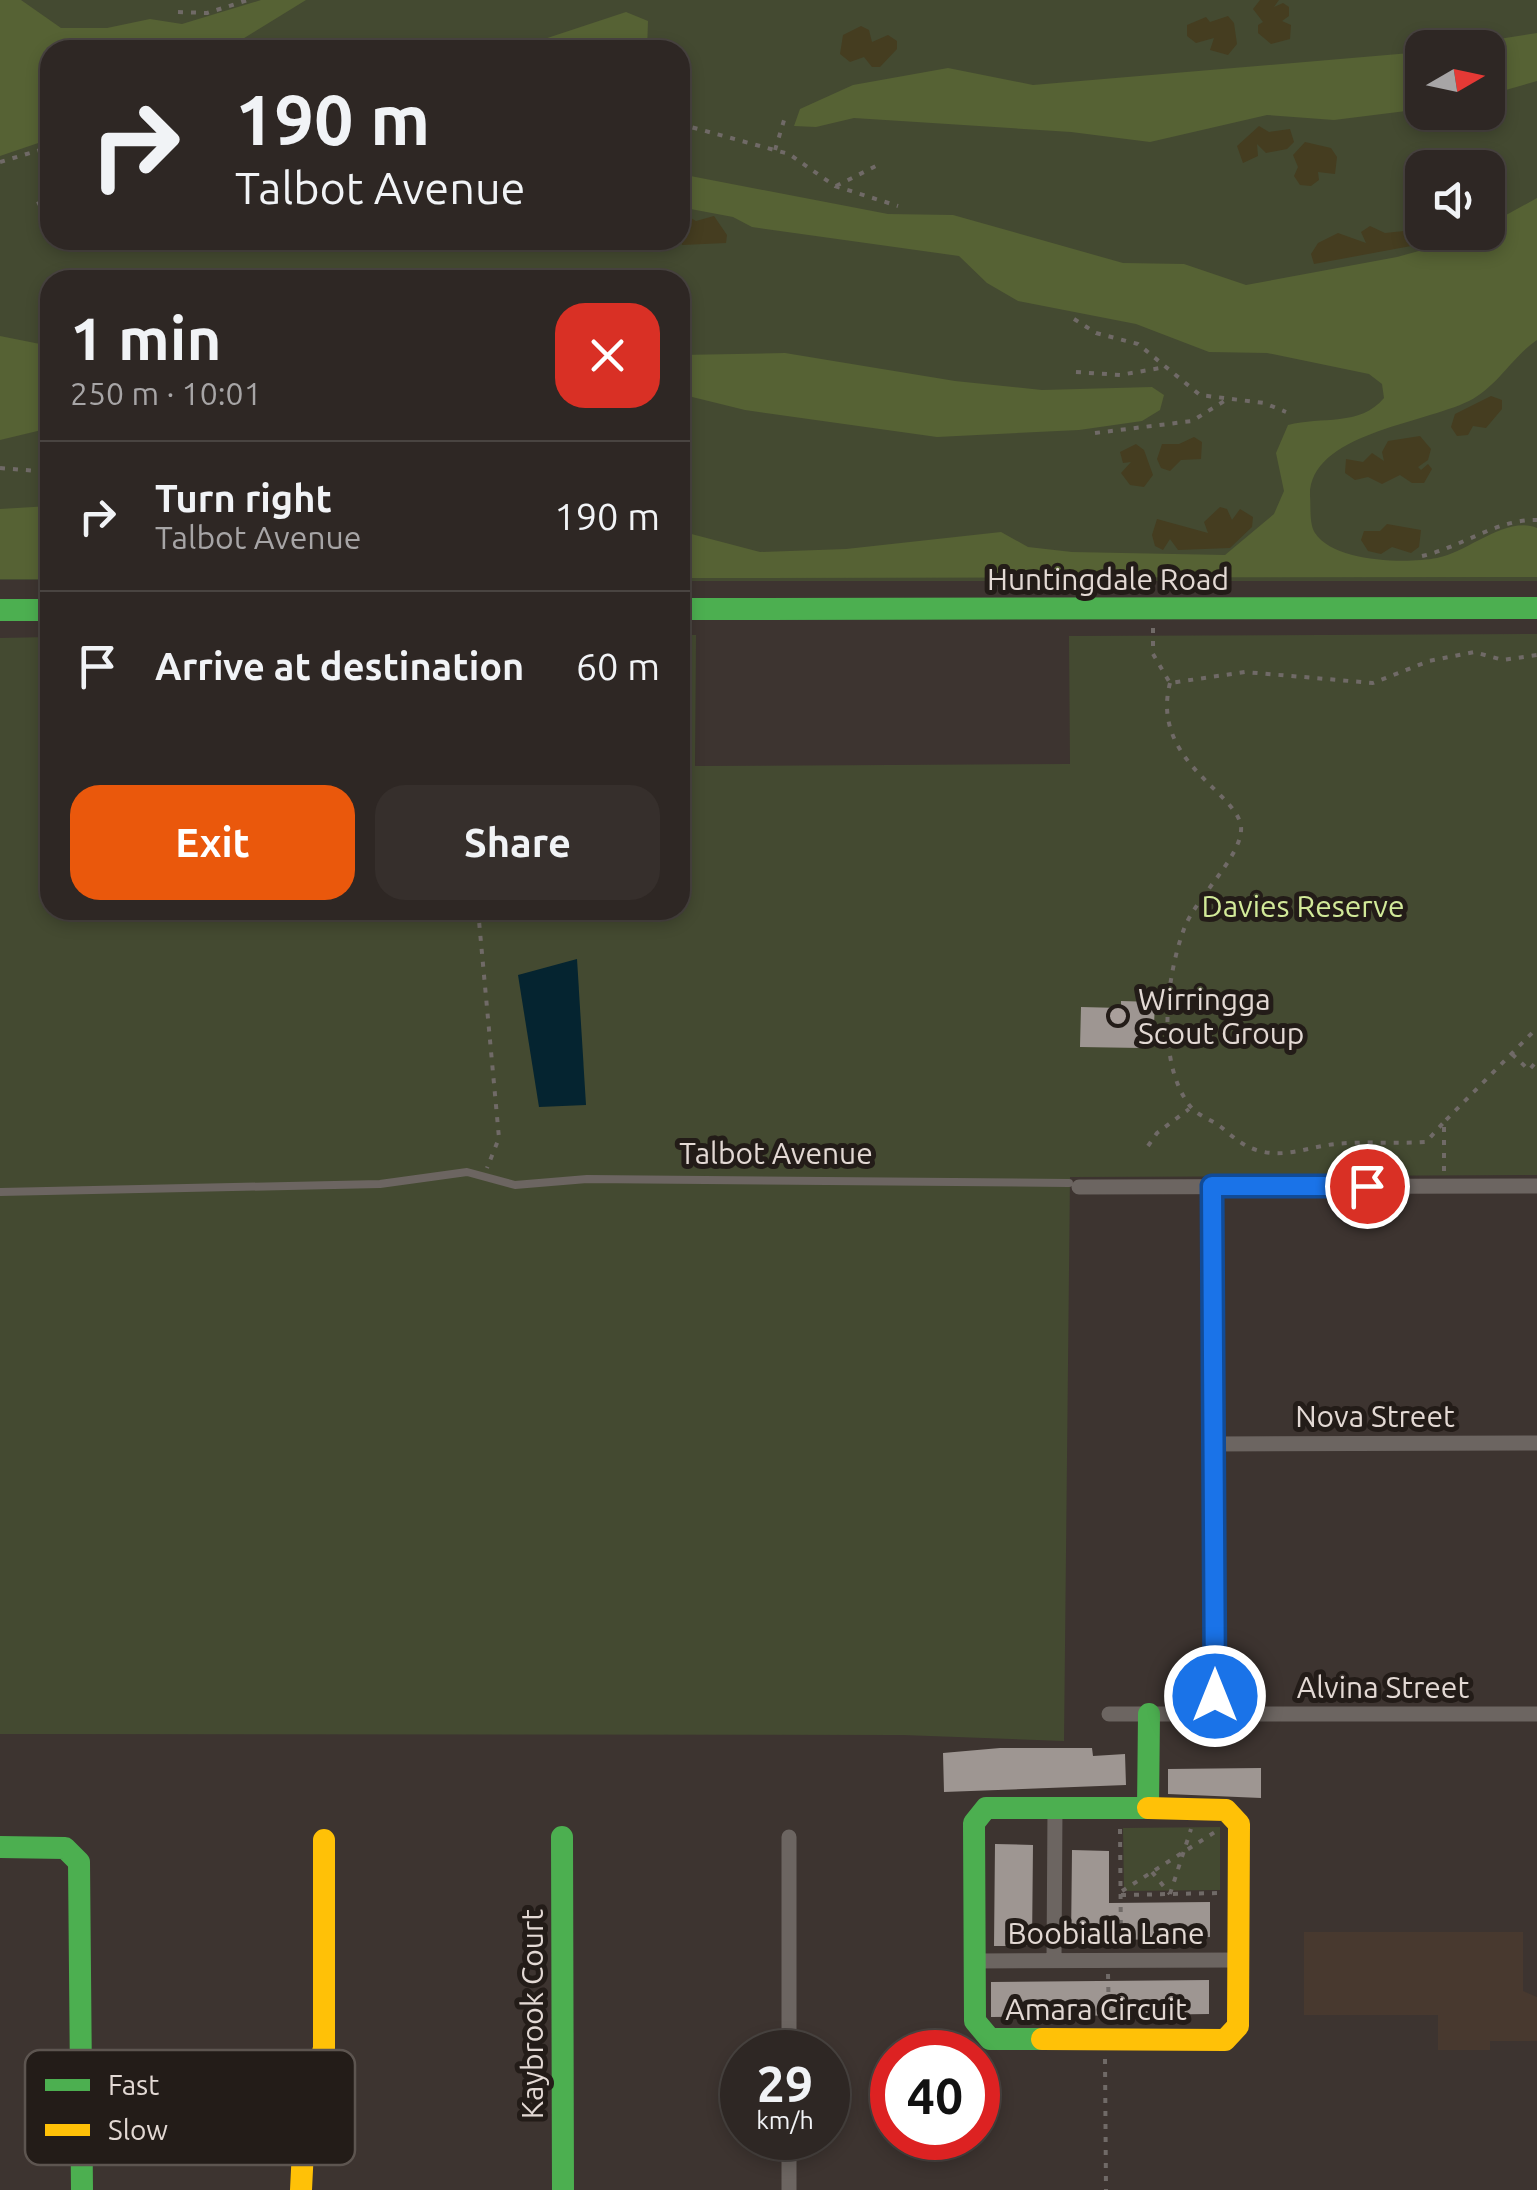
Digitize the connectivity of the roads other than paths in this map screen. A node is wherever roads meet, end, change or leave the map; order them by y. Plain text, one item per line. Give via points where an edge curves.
1 (1537, 608) edge
2 (690, 609) edge
3 (0, 610) edge
4 (40, 610) edge
5 (1074, 1185) joint
6 (1212, 1186) junction
7 (1537, 1186) edge
8 (0, 1192) edge
9 (1537, 1443) edge
10 (1213, 1444) junction
11 (1109, 1714) dead end
12 (1149, 1714) junction
13 (1215, 1714) junction
14 (1537, 1714) edge
15 (1055, 1808) junction
16 (1148, 1808) junction
17 (789, 1836) dead end
18 (562, 1837) dead end
19 (324, 1840) dead end
20 (0, 1847) edge
21 (1054, 1960) junction
22 (1238, 1960) junction
23 (975, 1961) junction
24 (789, 2030) edge
25 (80, 2050) edge
26 (324, 2050) edge
27 (789, 2160) edge
28 (82, 2165) edge
29 (303, 2165) edge
30 (82, 2190) edge
31 (302, 2190) edge
32 (563, 2190) edge
33 (789, 2190) edge

1 - 2 street, Huntingdale Road
3 - 4 street
5 - 6 street, Talbot Avenue
5 - 8 lane, Talbot Avenue via 587,1179 515,1185 467,1172 380,1184
6 - 7 street, Talbot Avenue
6 - 10 street
9 - 10 street, Nova Street
10 - 13 street
11 - 12 street, Alvina Street
12 - 13 street, Alvina Street
12 - 16 street
13 - 14 street, Alvina Street
15 - 16 street, Amara Circuit
15 - 21 street
15 - 23 street, Amara Circuit via 986,1808 974,1823
16 - 22 street, Amara Circuit via 1235,1815
17 - 24 street
18 - 32 street, Kaybrook Court
19 - 26 street
20 - 25 street via 65,1848 78,1862
21 - 22 street, Boobialla Lane
21 - 23 street, Boobialla Lane
22 - 23 street, Amara Circuit via 1238,2026 1225,2040 990,2039 976,2021
27 - 33 street
28 - 30 street
29 - 31 street

